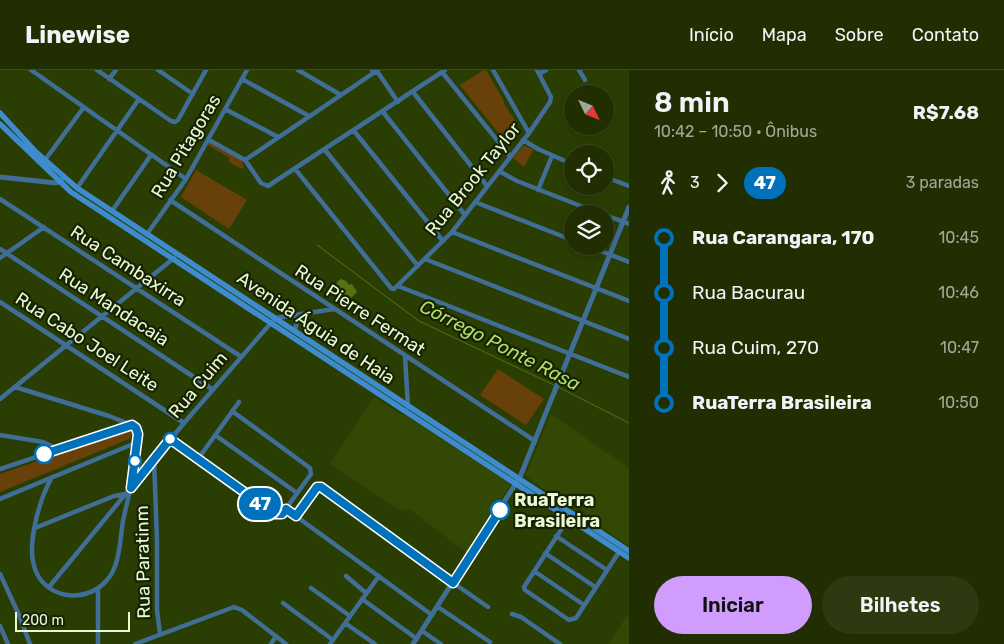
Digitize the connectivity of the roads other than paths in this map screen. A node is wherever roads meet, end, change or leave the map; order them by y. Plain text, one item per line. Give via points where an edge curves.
1 (31, 70) edge
2 (97, 70) edge
3 (116, 70) edge
4 (158, 70) edge
5 (206, 70) edge
6 (247, 70) edge
7 (298, 70) edge
8 (493, 70) edge
9 (546, 70) edge
10 (579, 70) edge
11 (375, 71) edge
12 (444, 71) edge
13 (538, 72) edge
14 (242, 78) junction
15 (109, 79) junction
16 (585, 80) dead end
17 (413, 92) junction
18 (193, 94) junction
19 (341, 95) junction
20 (139, 99) junction
21 (398, 102) junction
22 (84, 107) junction
23 (225, 109) junction
24 (383, 112) junction
25 (0, 113) edge
26 (309, 116) junction
27 (0, 124) edge
28 (117, 131) junction
29 (354, 131) junction
30 (529, 133) junction
31 (278, 138) junction
32 (208, 140) junction
33 (523, 140) junction
34 (325, 150) junction
35 (151, 155) junction
36 (510, 156) junction
37 (552, 156) junction
38 (45, 160) junction
39 (244, 160) junction
40 (564, 161) edge
41 (296, 170) junction
42 (499, 171) junction
43 (0, 178) edge
44 (186, 179) junction
45 (61, 180) junction
46 (614, 180) edge
47 (487, 186) junction
48 (629, 186) edge
49 (77, 188) junction
50 (538, 190) junction
51 (0, 199) edge
52 (170, 200) junction
53 (475, 202) junction
54 (577, 205) edge
55 (629, 207) edge
56 (112, 211) junction
57 (465, 215) junction
58 (614, 219) edge
59 (622, 222) junction
60 (629, 224) edge
61 (44, 227) junction
62 (452, 232) junction
63 (147, 234) junction
64 (564, 237) edge
65 (444, 241) junction
66 (614, 244) edge
67 (0, 249) edge
68 (7, 253) junction
69 (177, 254) junction
70 (610, 255) joint
71 (0, 258) edge
72 (425, 259) junction
73 (172, 260) junction
74 (629, 262) edge
75 (418, 266) junction
76 (398, 286) junction
77 (138, 288) junction
78 (597, 288) junction
79 (629, 301) edge
80 (0, 302) edge
81 (334, 309) junction
82 (298, 315) junction
83 (103, 317) junction
84 (276, 318) junction
85 (583, 322) junction
86 (270, 324) junction
87 (295, 331) junction
88 (629, 339) edge
89 (66, 346) junction
90 (570, 354) junction
91 (240, 356) junction
92 (405, 356) junction
93 (629, 377) edge
94 (15, 387) junction
95 (212, 389) junction
96 (396, 398) junction
97 (0, 399) edge
98 (239, 402) dead end
99 (389, 402) junction
100 (408, 407) junction
101 (232, 412) junction
102 (184, 423) junction
103 (132, 425) junction
104 (0, 435) edge
105 (215, 435) junction
106 (170, 439) junction
107 (535, 441) junction
108 (138, 442) junction
109 (58, 449) junction
110 (154, 459) junction
111 (198, 460) junction
112 (0, 469) edge
113 (52, 477) junction
114 (520, 477) junction
115 (516, 484) junction
116 (131, 488) junction
117 (297, 493) junction
118 (125, 494) junction
119 (0, 499) edge
120 (286, 509) junction
121 (296, 516) junction
122 (568, 519) junction
123 (35, 528) junction
124 (556, 536) junction
125 (629, 550) edge
126 (619, 552) junction
127 (545, 553) junction
128 (629, 558) edge
129 (607, 570) junction
130 (534, 571) junction
131 (0, 574) edge
132 (346, 576) dead end
133 (379, 576) junction
134 (453, 583) junction
135 (49, 587) junction
136 (595, 587) junction
137 (98, 588) junction
138 (311, 588) dead end
139 (366, 593) junction
140 (362, 599) junction
141 (283, 603) dead end
142 (584, 605) junction
143 (438, 607) junction
144 (488, 607) dead end
145 (512, 614) dead end
146 (432, 615) junction
147 (350, 616) junction
148 (345, 623) junction
149 (0, 626) edge
150 (422, 631) junction
151 (160, 634) junction
152 (276, 636) junction
153 (331, 642) edge
154 (415, 642) edge
155 (490, 642) dead end
156 (8, 644) edge
157 (30, 644) edge
158 (98, 644) edge
159 (135, 644) edge
160 (271, 644) edge
161 (286, 644) edge
162 (375, 644) edge
163 (441, 644) edge
164 (560, 644) edge

1 - 22 street
2 - 15 street
3 - 15 street
4 - 18 street
5 - 18 street
6 - 14 street, Rua Pitagoras
7 - 19 street
8 - 30 street
9 - 13 street
10 - 16 street
11 - 19 street
11 - 21 street
12 - 17 street
12 - 36 street
13 - 30 street, Rua Brook Taylor via 551,100
14 - 23 street, Rua Pitagoras
14 - 26 street
15 - 20 street
17 - 21 street
17 - 47 street
18 - 20 street via 175,122
19 - 26 street
20 - 28 street
21 - 24 street
22 - 28 street
22 - 38 street
23 - 31 street
23 - 32 street, Rua Pitagoras
24 - 29 street
24 - 57 street
25 - 38 main road, Avenida Águia de Haia
26 - 31 street
27 - 45 main road, Avenida Águia de Haia
28 - 35 street
28 - 49 street
29 - 34 street
29 - 65 street
30 - 33 street, Rua Brook Taylor
31 - 39 street
32 - 39 street
32 - 44 street, Rua Pitagoras
33 - 36 street, Rua Brook Taylor
33 - 37 street
34 - 41 street
34 - 75 street
35 - 44 street
35 - 56 street
36 - 42 street, Rua Brook Taylor
37 - 40 street
37 - 50 street
38 - 45 main road, Avenida Águia de Haia
39 - 41 street via 261,183 268,186
41 - 76 street via 391,288
42 - 47 street, Rua Brook Taylor
42 - 50 street
43 - 45 street
44 - 52 street, Rua Pitagoras
45 - 49 main road, Avenida Águia de Haia
45 - 73 main road, Avenida Águia de Haia via 71,192
46 - 48 street
47 - 53 street, Rua Brook Taylor
49 - 56 main road, Avenida Águia de Haia
50 - 54 street
51 - 61 street, Rua Cambaxirra
52 - 63 street, Rua Pitagoras
52 - 81 street, Rua Pierre Fermat
53 - 57 street, Rua Brook Taylor
53 - 64 street
55 - 59 street
56 - 63 main road, Avenida Águia de Haia
57 - 62 street, Rua Brook Taylor
58 - 59 street
59 - 60 street
59 - 66 street
61 - 68 street
61 - 77 street, Rua Cambaxirra
62 - 65 street, Rua Brook Taylor
62 - 78 street
63 - 69 main road, Avenida Águia de Haia
65 - 72 street, Rua Brook Taylor
67 - 68 street, Rua Mandacaia
68 - 71 street
68 - 83 street, Rua Mandacaia
69 - 73 street
69 - 84 main road, Avenida Águia de Haia
70 - 74 street
70 - 78 street
72 - 75 street, Rua Brook Taylor
72 - 85 street
73 - 77 street
73 - 86 main road, Avenida Águia de Haia
75 - 76 street, Rua Brook Taylor
76 - 90 street
77 - 83 street
77 - 91 street, Rua Cambaxirra
78 - 79 street
78 - 85 street
80 - 89 street, Rua Cabo Joel Leite
81 - 82 street
81 - 92 street, Rua Pierre Fermat
82 - 84 street
82 - 87 street
83 - 89 street
83 - 95 street, Rua Mandacaia
84 - 86 street, Rua Cuim
84 - 87 main road, Avenida Águia de Haia
85 - 88 street
85 - 90 street
86 - 91 street, Rua Cuim
86 - 99 main road, Avenida Águia de Haia
87 - 96 main road, Avenida Águia de Haia
89 - 94 street
89 - 102 street, Rua Cabo Joel Leite
90 - 93 street
90 - 107 street
91 - 95 street, Rua Cuim
92 - 100 street
92 - 107 street, Rua Pierre Fermat
94 - 97 street
94 - 103 street
95 - 102 street, Rua Cuim
96 - 99 main road
96 - 100 main road, Avenida Águia de Haia
98 - 101 street
99 - 115 main road, Avenida Águia de Haia
100 - 114 main road, Avenida Águia de Haia
101 - 105 street
101 - 117 street via 310,468 311,474
102 - 106 street, Rua Cuim
103 - 108 street via 138,431
103 - 109 street
104 - 109 street via 43,442
105 - 111 street
105 - 117 street
106 - 110 street, Rua Cuim
106 - 111 street
107 - 114 street
108 - 113 street
108 - 116 street
109 - 112 street
110 - 116 street, Rua Cuim
110 - 151 street, Rua Paratinm
111 - 120 street via 275,514 282,514
113 - 119 street
113 - 123 street
114 - 115 street
114 - 125 main road, Avenida Águia de Haia
115 - 122 main road, Avenida Águia de Haia
115 - 134 street
116 - 118 street, Rua Cuim
116 - 137 street via 113,570
117 - 120 street
118 - 123 street
118 - 135 street, Rua Cuim
120 - 121 street
121 - 133 street
121 - 134 street via 319,487
122 - 124 street
122 - 126 main road, Avenida Águia de Haia
123 - 135 street via 34,567
124 - 127 street
124 - 129 street
126 - 128 main road, Avenida Águia de Haia
126 - 129 street
127 - 130 street
127 - 136 street
129 - 136 street
130 - 142 street
130 - 142 street via 524,587 532,595 572,620
131 - 157 street
132 - 139 street
133 - 139 street
133 - 146 street
134 - 143 street
134 - 144 street
135 - 137 street via 59,594 72,596
136 - 142 street
137 - 158 street
138 - 147 street
139 - 140 street
140 - 147 street
140 - 154 street
141 - 153 street
143 - 146 street
143 - 155 street
145 - 164 street
146 - 150 street
147 - 148 street
148 - 153 street
148 - 162 street
149 - 156 street
150 - 154 street
150 - 163 street
151 - 152 street via 234,607
151 - 159 street
152 - 160 street
152 - 161 street

